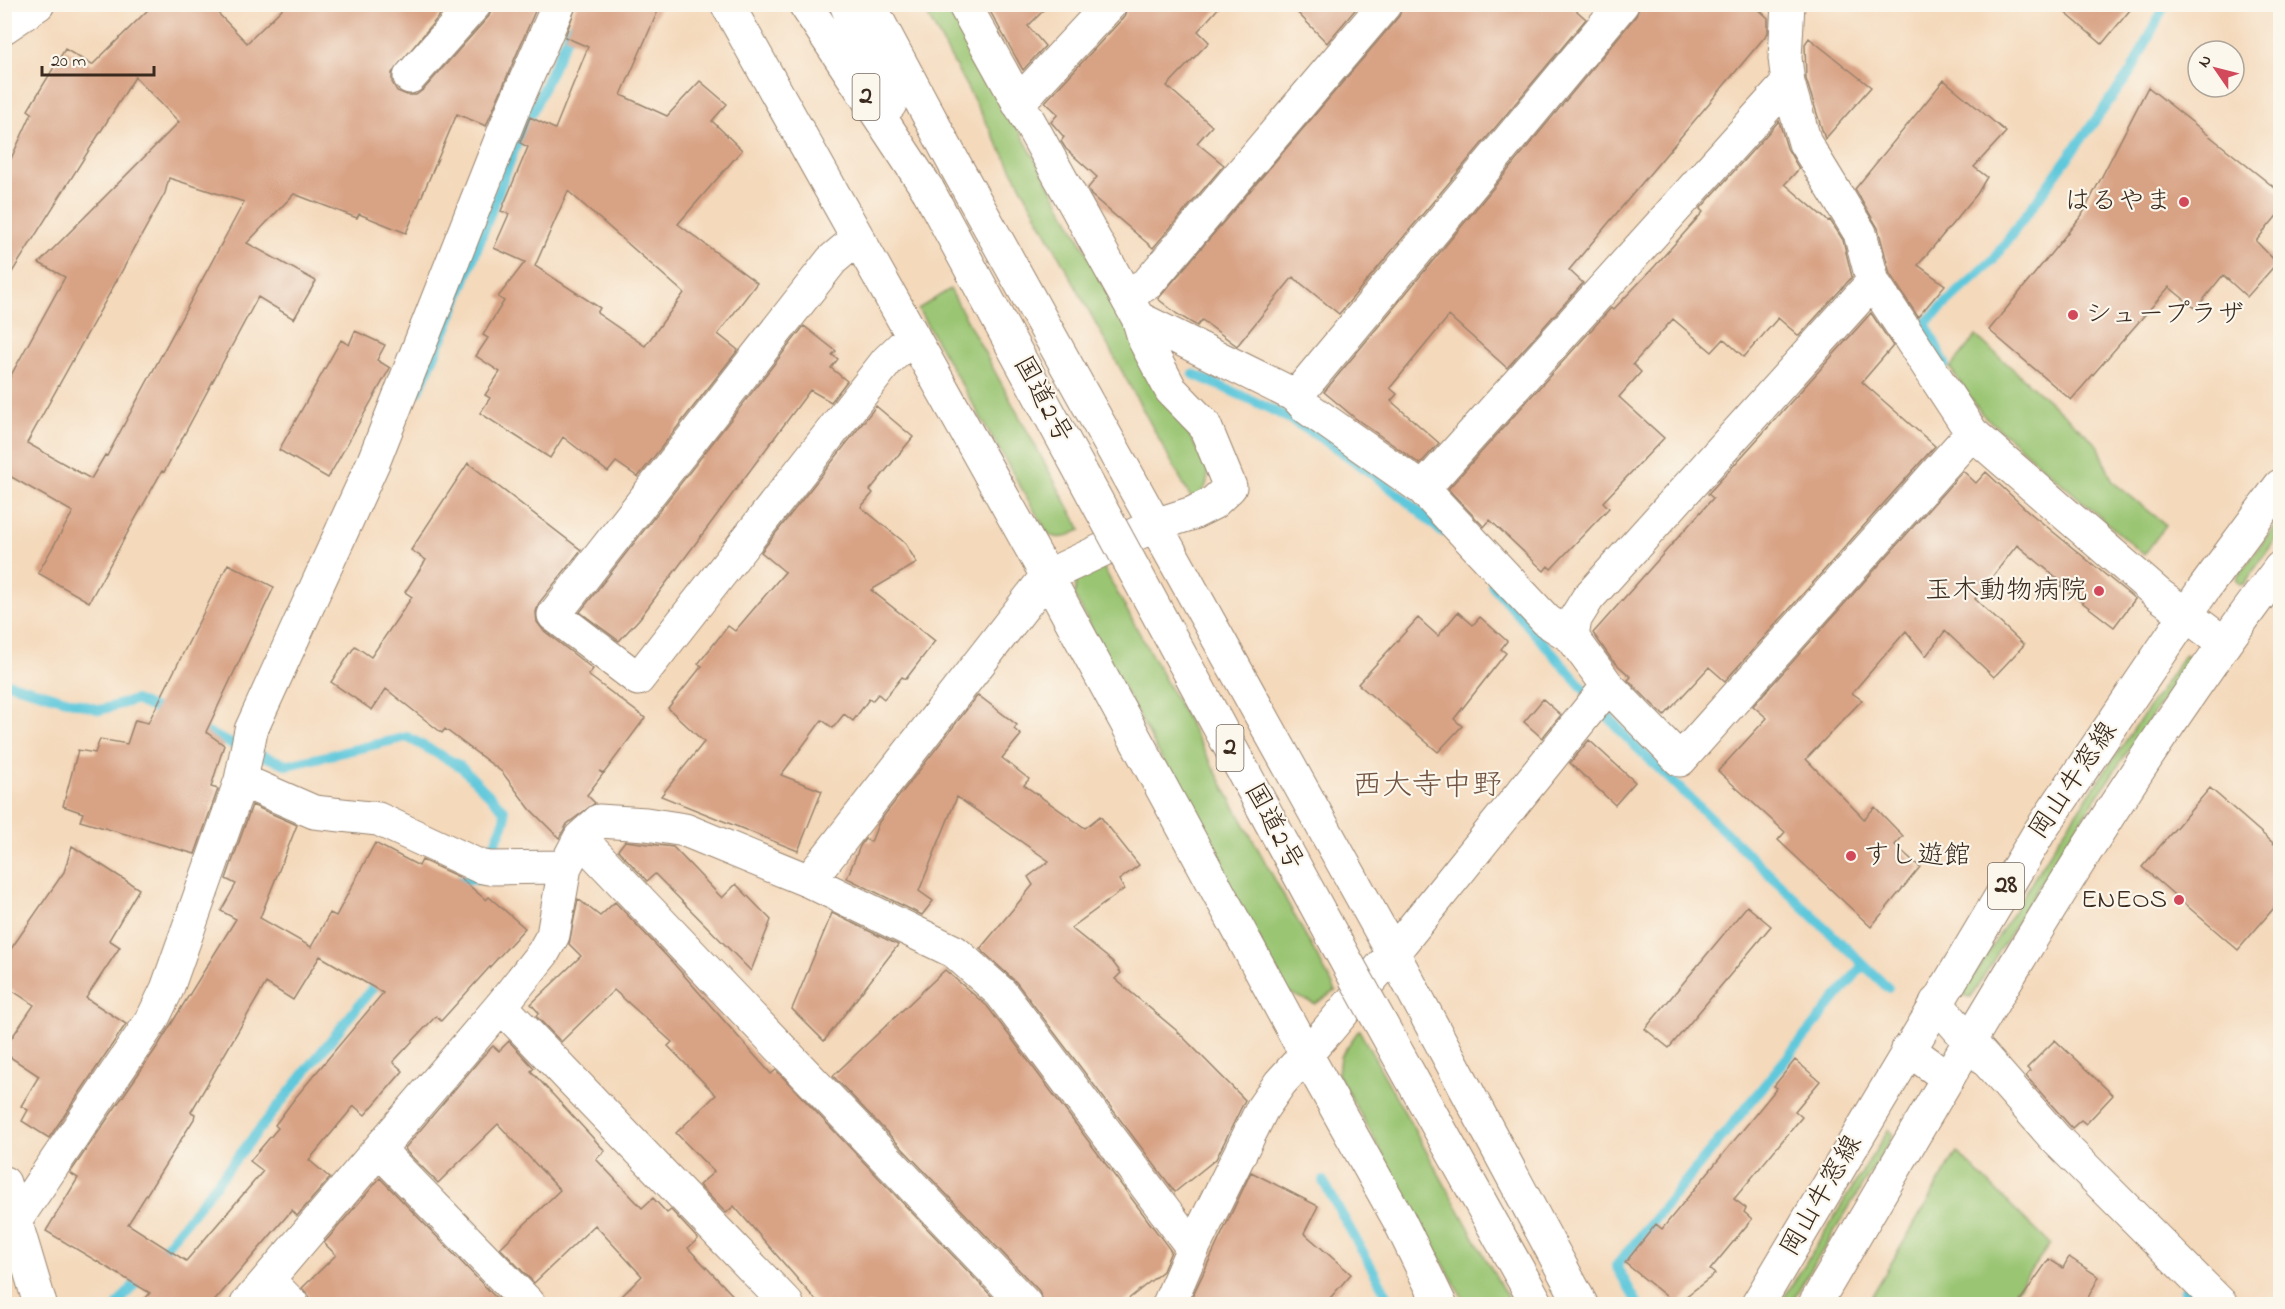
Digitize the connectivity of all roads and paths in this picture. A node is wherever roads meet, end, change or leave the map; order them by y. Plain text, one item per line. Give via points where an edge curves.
1 (38, 4) edge
2 (475, 4) edge
3 (559, 4) edge
4 (727, 4) edge
5 (805, 4) edge
6 (846, 4) edge
7 (869, 4) edge
8 (964, 4) edge
9 (1110, 4) edge
10 (1385, 4) edge
11 (1622, 4) edge
12 (1788, 4) edge
13 (4, 27) edge
14 (410, 77) dead end
15 (1788, 83) junction
16 (1018, 103) junction
17 (928, 190) junction
18 (858, 238) junction
19 (1873, 282) junction
20 (1123, 290) junction
21 (1138, 318) junction
22 (913, 336) junction
23 (1296, 396) junction
24 (1972, 433) junction
25 (2280, 486) edge
26 (1423, 489) junction
27 (1155, 525) junction
28 (2280, 568) edge
29 (1047, 576) junction
30 (2186, 615) junction
31 (1572, 637) junction
32 (2224, 643) junction
33 (1599, 698) junction
34 (244, 760) junction
35 (573, 853) junction
36 (809, 881) junction
37 (1393, 953) junction
38 (1936, 1003) junction
39 (501, 1006) junction
40 (1970, 1041) junction
41 (1908, 1049) junction
42 (1306, 1054) junction
43 (1948, 1078) junction
44 (378, 1150) junction
45 (4, 1183) edge
46 (15, 1221) junction
47 (1193, 1248) junction
48 (268, 1280) junction
49 (1172, 1303) edge
50 (40, 1305) edge
51 (247, 1305) edge
52 (292, 1305) edge
53 (529, 1305) edge
54 (787, 1305) edge
55 (1026, 1305) edge
56 (1440, 1305) edge
57 (1537, 1305) edge
58 (1581, 1305) edge
59 (1758, 1305) edge
60 (1815, 1305) edge
61 (2221, 1305) edge

1 - 13 main road
2 - 14 main road
3 - 34 main road via 513,109 373,464 251,730
4 - 18 main road
5 - 17 main road, 国道2号 / 2
6 - 17 main road, 国道2号 / 2
7 - 27 main road
8 - 16 main road
9 - 16 main road
10 - 20 main road via 1148,283 1136,290
11 - 23 main road
12 - 15 main road
15 - 19 main road via 1805,143 1860,233
15 - 26 main road
16 - 20 main road
17 - 57 main road, 国道2号 / 2, bridge
18 - 22 main road
18 - 22 main road via 832,260 554,615 638,679 887,361
19 - 24 main road
19 - 31 main road via 1588,598 1575,619
20 - 21 main road
21 - 23 main road
21 - 27 main road via 1144,341 1171,390 1204,424 1230,487 1213,503
22 - 29 main road
23 - 26 main road
24 - 30 main road
24 - 33 main road via 1680,760
25 - 30 main road, 岡山牛窓線 / 28
26 - 31 main road via 1547,621
27 - 29 main road
27 - 37 main road
28 - 32 main road, 岡山牛窓線 / 28
29 - 36 main road
29 - 42 main road
30 - 32 main road
30 - 38 main road, 岡山牛窓線 / 28 via 2040,831
31 - 33 main road
32 - 40 main road, 岡山牛窓線 / 28 via 2079,860
33 - 37 main road
34 - 35 main road via 314,812 378,819 484,867
34 - 46 main road via 167,989 152,1020
35 - 36 main road via 599,821 646,824 675,829
35 - 39 main road via 553,935
35 - 55 main road
36 - 47 main road via 955,952 974,967 1001,993
37 - 42 main road
37 - 58 main road
38 - 40 main road
38 - 41 main road, 岡山牛窓線 / 28
39 - 44 main road
39 - 54 main road
40 - 43 main road, 岡山牛窓線 / 28
40 - 61 main road via 2055,1138
41 - 43 main road
41 - 59 main road, 岡山牛窓線 / 28
42 - 47 main road via 1262,1109
42 - 56 main road via 1399,1220
43 - 60 main road, 岡山牛窓線 / 28
44 - 48 main road
44 - 53 main road
45 - 46 main road
46 - 50 main road
47 - 49 main road
48 - 51 main road
48 - 52 main road

